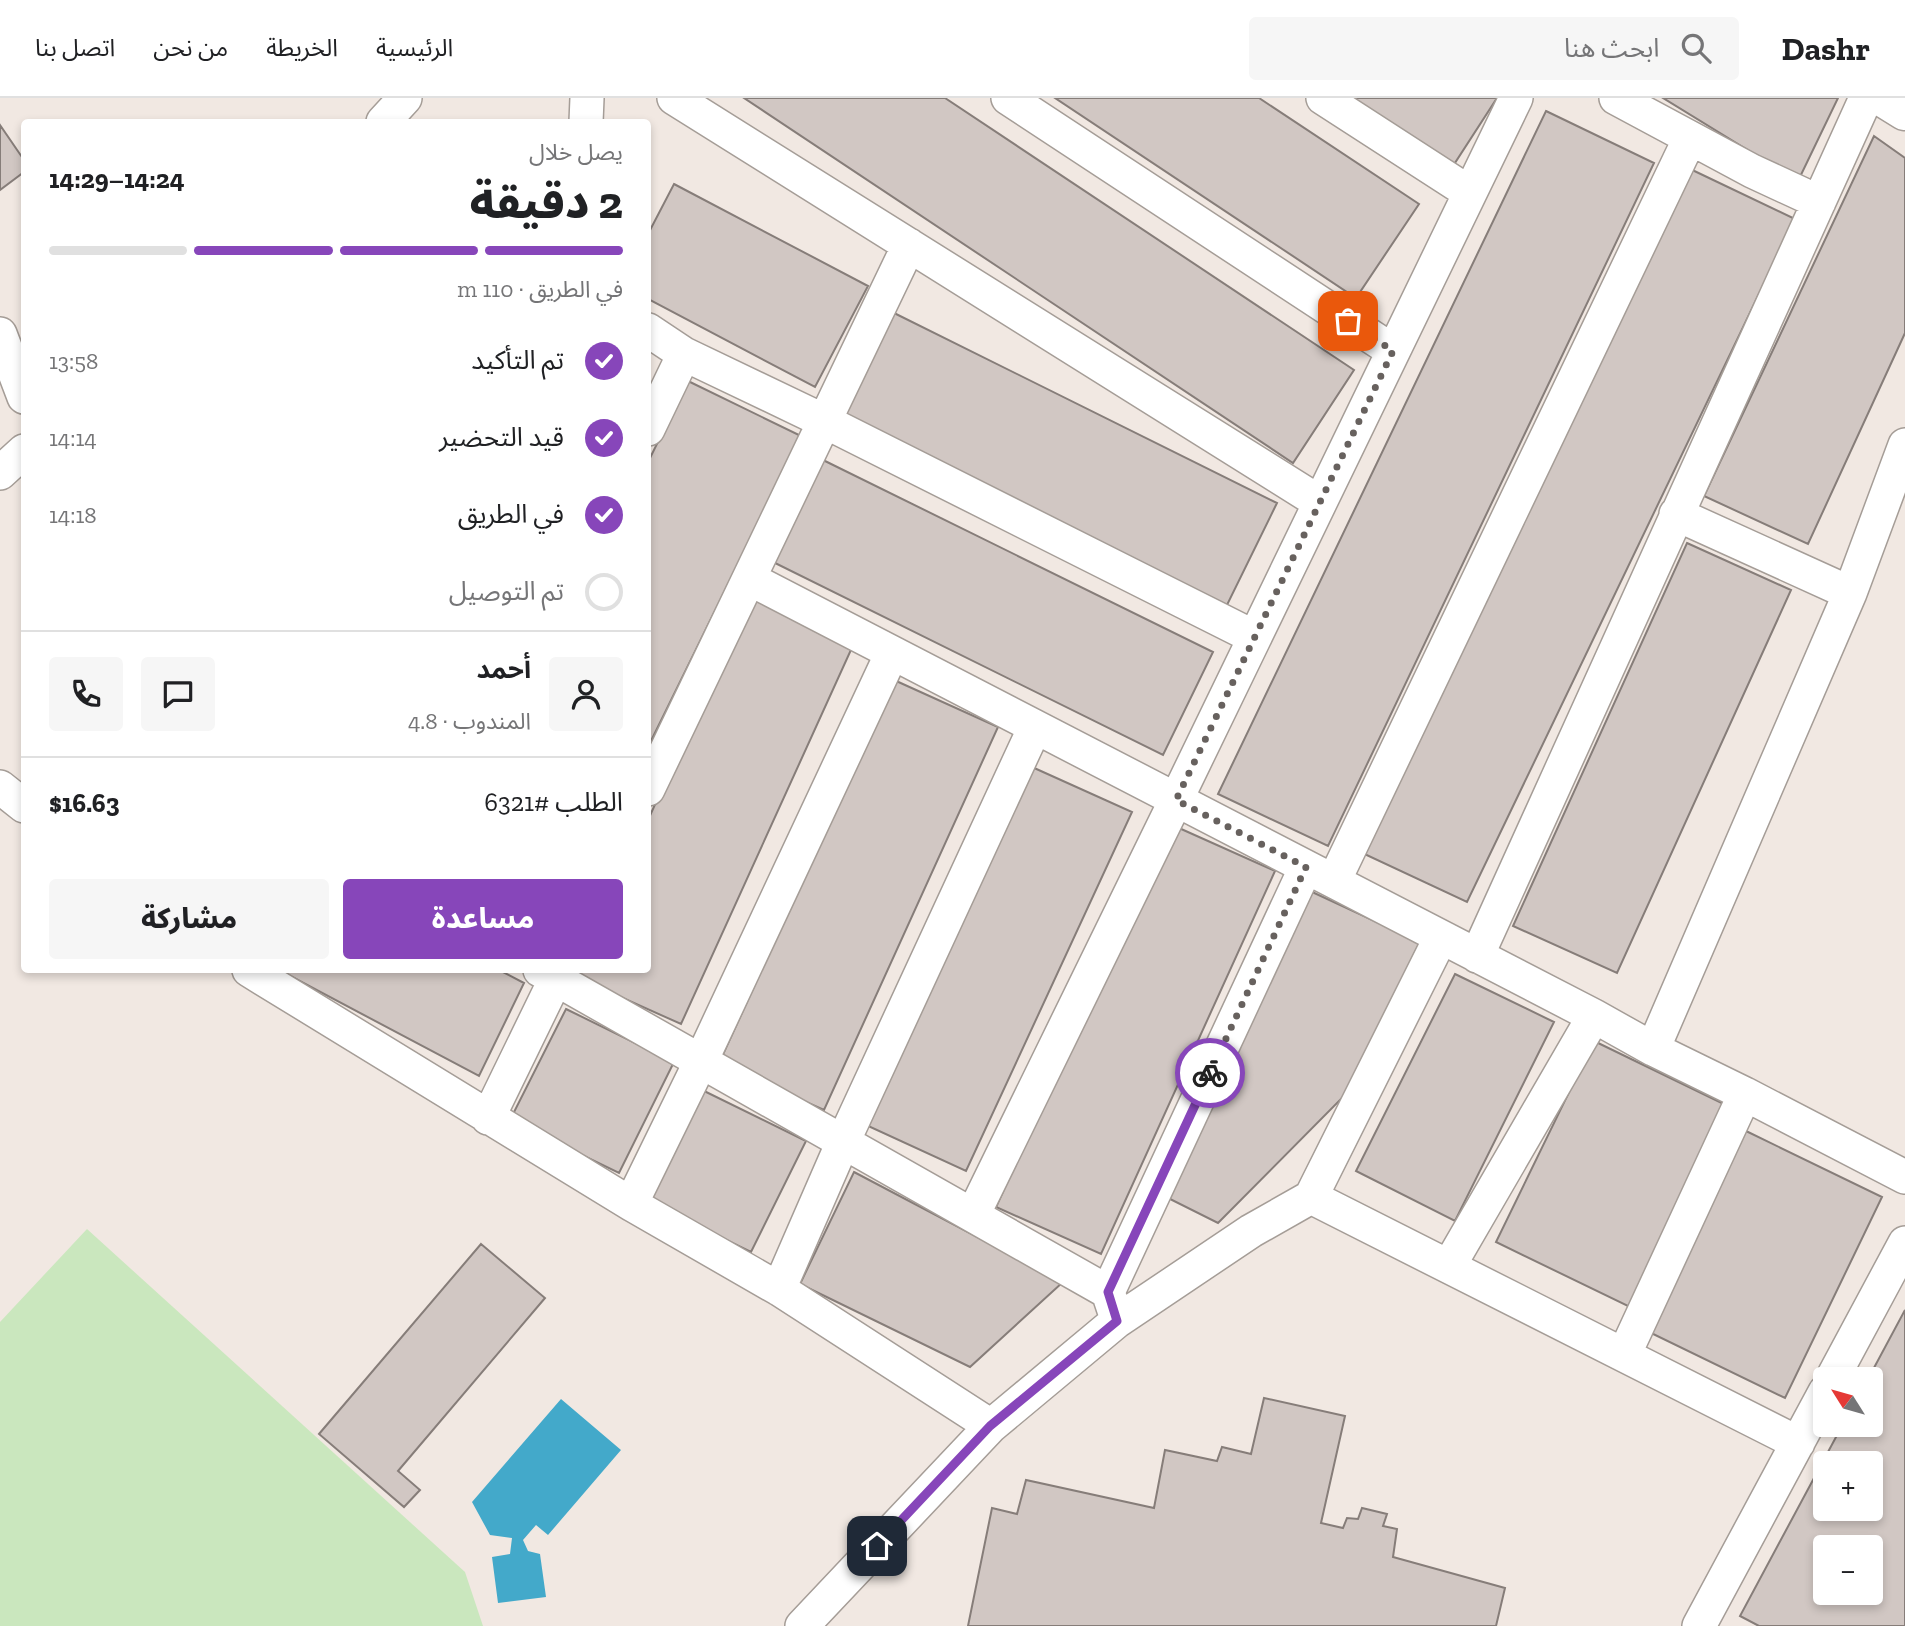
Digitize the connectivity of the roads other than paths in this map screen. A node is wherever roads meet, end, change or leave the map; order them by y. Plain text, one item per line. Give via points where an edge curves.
1 (405, 98) edge
2 (587, 98) edge
3 (674, 98) edge
4 (1008, 98) edge
5 (1323, 98) edge
6 (1516, 98) edge
7 (1616, 98) edge
8 (1866, 98) edge
9 (1884, 98) edge
10 (1905, 111) edge
11 (386, 119) edge
12 (586, 119) edge
13 (1690, 138) junction
14 (1471, 192) junction
15 (1819, 202) junction
16 (909, 245) junction
17 (651, 332) edge
18 (0, 334) edge
19 (1393, 351) junction
20 (684, 354) junction
21 (21, 389) edge
22 (824, 421) junction
23 (651, 423) edge
24 (1905, 444) edge
25 (21, 454) edge
26 (0, 473) edge
27 (1319, 502) junction
28 (1676, 514) junction
29 (750, 579) junction
30 (1850, 593) junction
31 (1254, 637) junction
32 (891, 653) junction
33 (1035, 727) junction
34 (651, 783) edge
35 (0, 787) edge
36 (1176, 800) junction
37 (21, 804) edge
38 (1320, 874) junction
39 (1441, 937) junction
40 (1477, 956) junction
41 (254, 973) edge
42 (552, 973) edge
43 (554, 973) edge
44 (1594, 1016) junction
45 (1653, 1049) junction
46 (701, 1061) junction
47 (1745, 1094) junction
48 (488, 1118) junction
49 (844, 1142) junction
50 (1905, 1177) edge
51 (1311, 1197) junction
52 (631, 1204) junction
53 (973, 1215) junction
54 (1905, 1243) edge
55 (1449, 1266) junction
56 (779, 1289) junction
57 (1113, 1306) junction
58 (1624, 1355) junction
59 (1838, 1367) edge
60 (1813, 1415) edge
61 (990, 1426) junction
62 (1798, 1443) junction
63 (1703, 1625) edge
64 (802, 1626) edge

1 - 11 street
2 - 12 street
3 - 16 street
4 - 19 street
5 - 14 street
6 - 14 street
7 - 13 street
8 - 15 street
9 - 10 street
13 - 15 street
13 - 38 street
14 - 19 street
15 - 28 street
16 - 22 street
16 - 27 street
17 - 20 street
18 - 21 street
19 - 27 street
20 - 22 street
20 - 23 street
22 - 29 street
22 - 31 street
24 - 30 street
25 - 26 street
27 - 31 street
28 - 30 street
28 - 40 street
29 - 32 street
29 - 34 street
30 - 45 street
31 - 36 street
32 - 33 street
32 - 46 street
33 - 36 street
33 - 49 street
35 - 37 street
36 - 38 street
36 - 53 street
38 - 39 street
38 - 57 street
39 - 40 street
39 - 51 street
40 - 44 street
41 - 48 street
42 - 48 street
43 - 46 street
44 - 45 street
44 - 55 street
45 - 47 street
46 - 49 street
46 - 52 street
47 - 50 street
47 - 58 street
48 - 52 street
49 - 53 street
49 - 56 street
51 - 55 street
51 - 57 street
52 - 56 street
53 - 57 street
54 - 59 street
55 - 58 street
56 - 61 street
57 - 61 street
58 - 62 street
60 - 62 street
61 - 64 street
62 - 63 street

